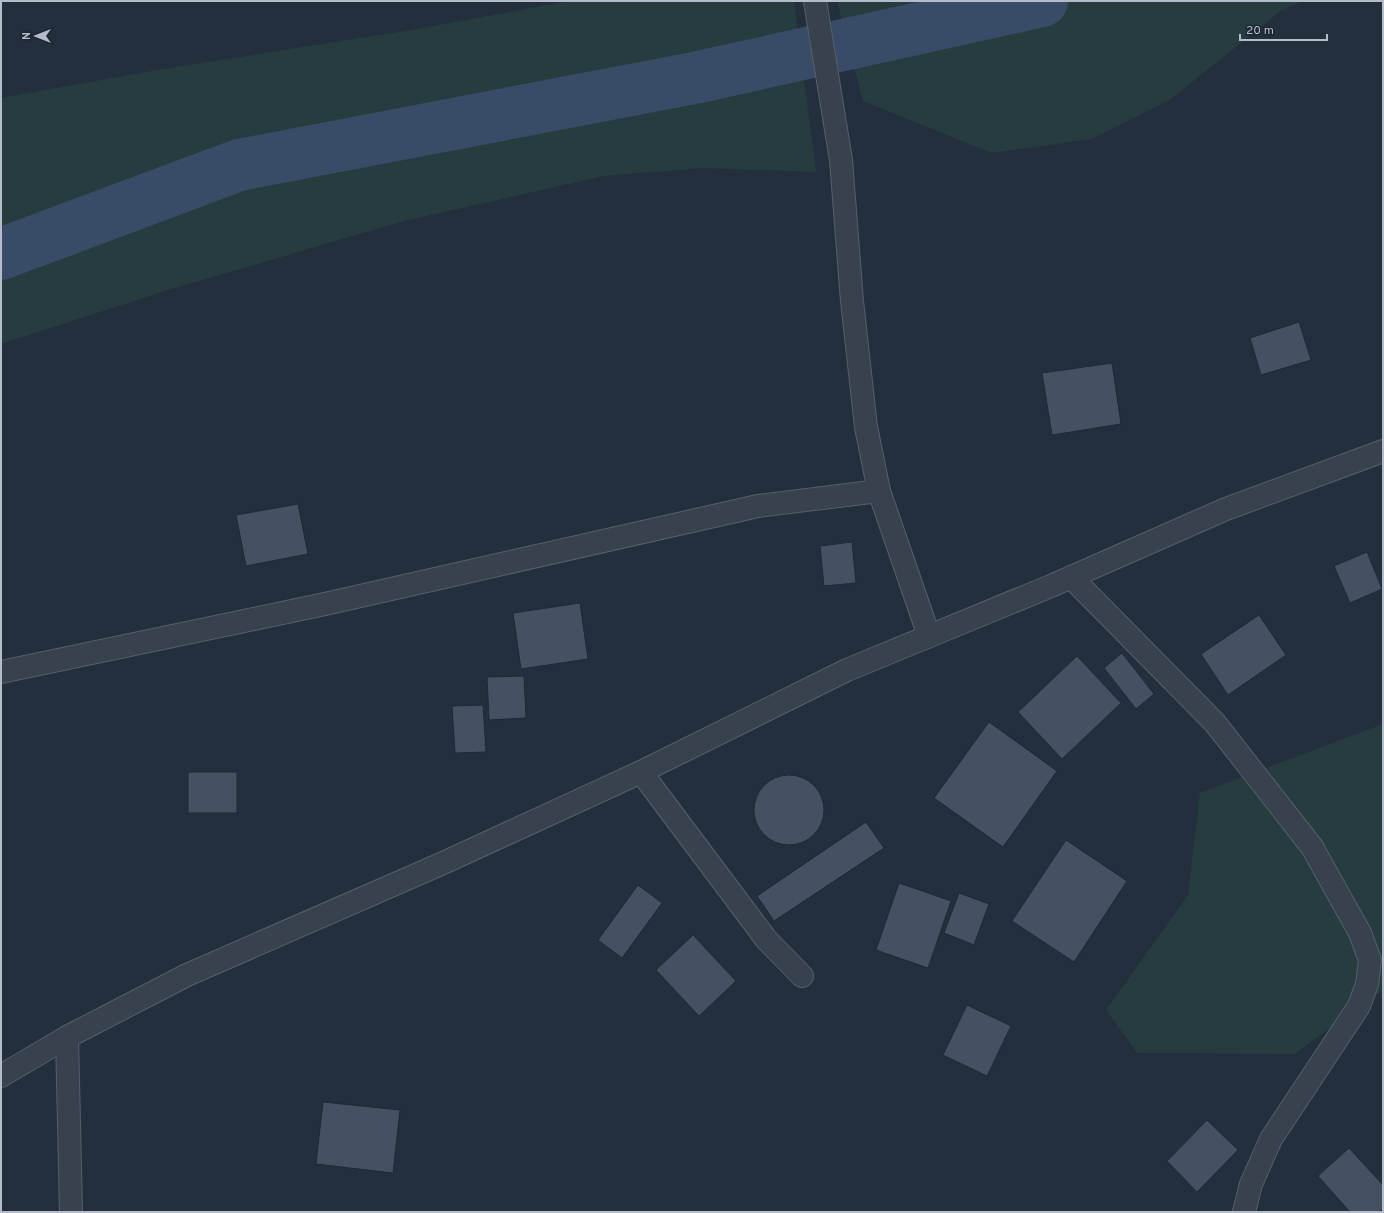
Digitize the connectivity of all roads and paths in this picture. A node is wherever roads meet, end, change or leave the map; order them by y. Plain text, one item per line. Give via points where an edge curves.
1 (815, 1) edge
2 (1383, 451) edge
3 (879, 491) junction
4 (1071, 577) junction
5 (929, 636) junction
6 (1, 672) edge
7 (641, 772) junction
8 (802, 976) dead end
9 (67, 1037) junction
10 (1, 1076) edge
11 (71, 1212) edge
12 (1244, 1212) edge

1 - 3 street via 841,160 852,301 866,427
2 - 4 street via 1226,509
3 - 5 street
3 - 6 street via 751,508 325,604
4 - 5 street
4 - 12 street via 1215,723 1312,847 1360,933 1370,960 1367,984 1359,1006 1271,1139 1251,1184
5 - 7 street via 847,670
7 - 8 street via 766,939
7 - 9 street via 441,864 187,975
9 - 10 street
9 - 11 street

